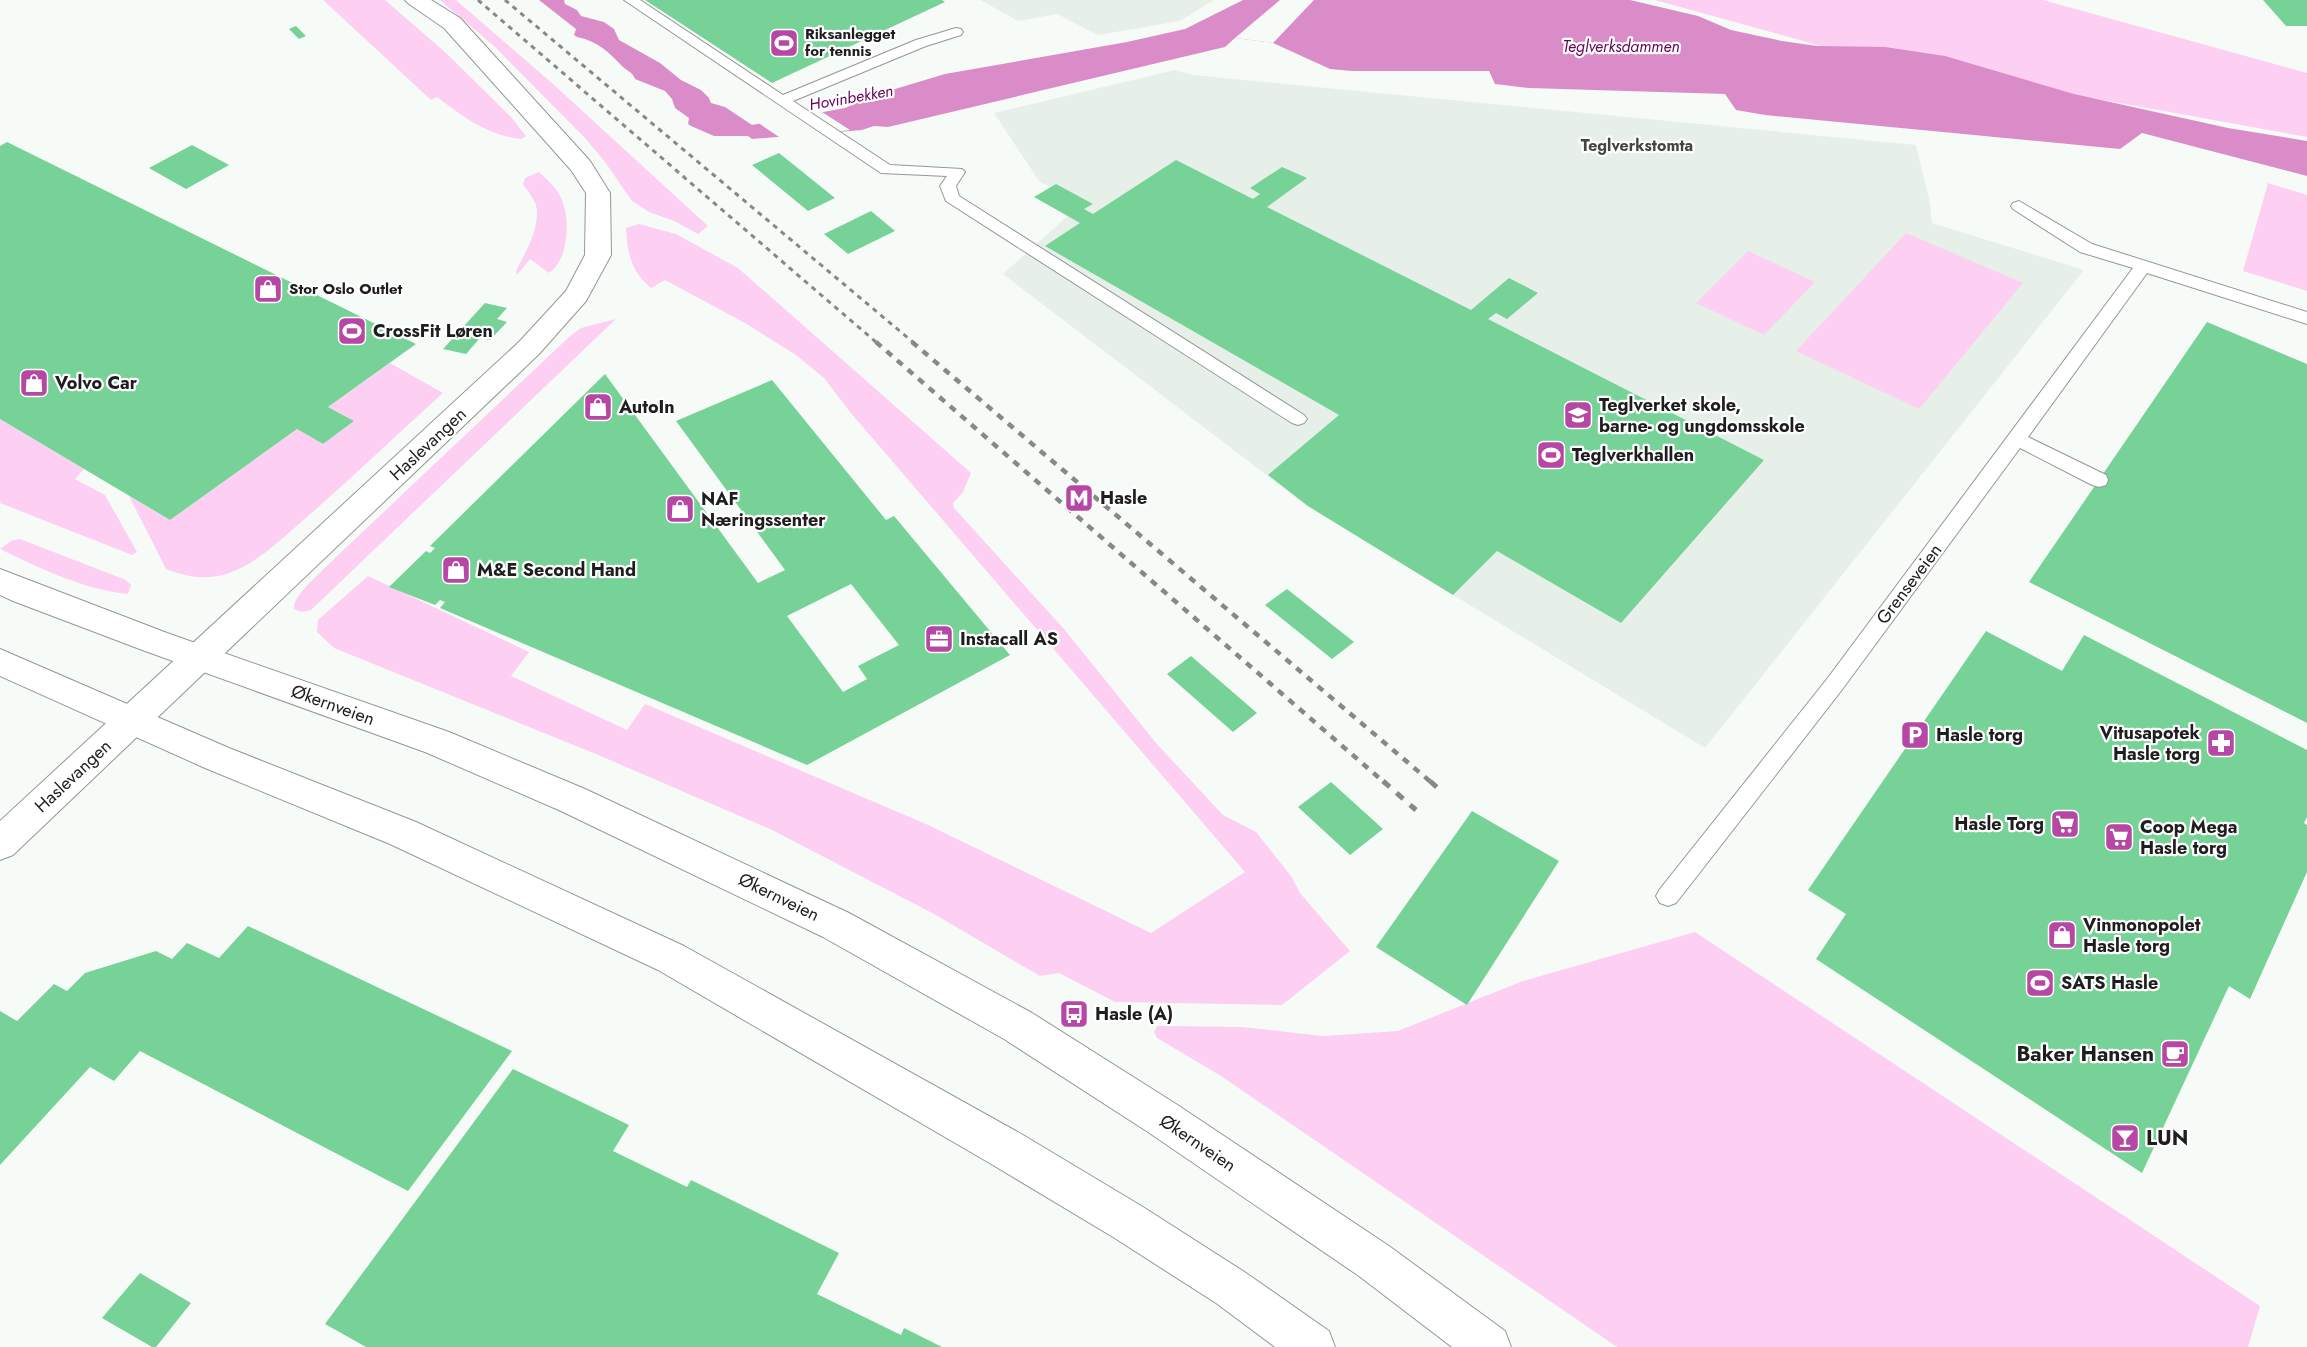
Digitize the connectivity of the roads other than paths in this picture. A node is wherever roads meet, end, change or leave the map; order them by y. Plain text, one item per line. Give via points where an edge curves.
1 (416, 0) edge
2 (631, 0) edge
3 (956, 32) dead end
4 (781, 101) junction
5 (2019, 206) dead end
6 (2142, 267) junction
7 (2307, 318) edge
8 (1298, 418) dead end
9 (2017, 439) junction
10 (2099, 480) dead end
11 (0, 581) edge
12 (200, 658) junction
13 (0, 662) edge
14 (133, 721) junction
15 (0, 844) edge
16 (1668, 896) dead end
17 (1313, 1347) edge
18 (1490, 1347) edge

1 - 12 main road, Haslevangen via 452,24 581,166 598,193 598,255 577,295 529,348
2 - 4 lane
3 - 4 lane
4 - 8 lane via 886,170 957,172 948,186 952,198
5 - 6 lane via 2086,248
6 - 7 lane
6 - 9 lane, Grenseveien
9 - 10 lane
9 - 16 lane, Grenseveien via 1834,685
11 - 12 main road, Økernveien
12 - 14 main road, Haslevangen
12 - 18 main road, Økernveien via 437,742 573,800 826,920 913,966 1018,1026 1162,1118 1374,1261
13 - 14 main road
14 - 15 main road, Haslevangen
14 - 17 main road via 403,833 671,958 1128,1222

